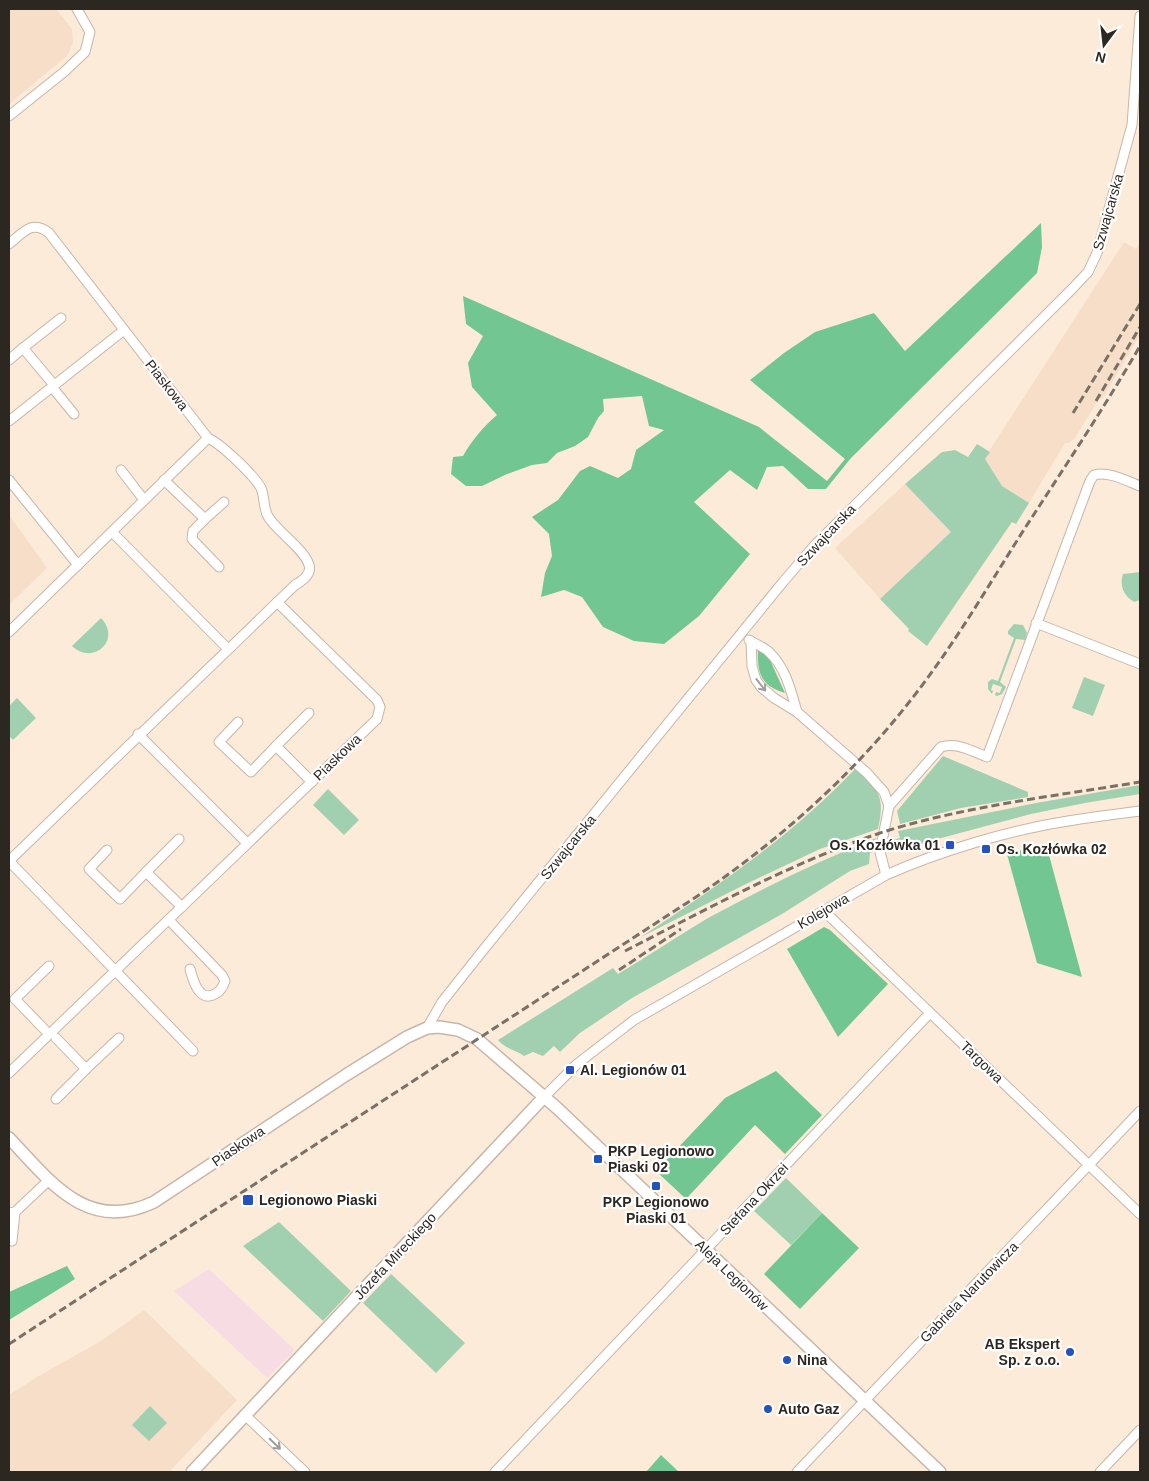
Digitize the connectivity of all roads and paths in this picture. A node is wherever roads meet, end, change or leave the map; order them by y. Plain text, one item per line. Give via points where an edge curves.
1 (77, 9) edge
2 (1140, 16) edge
3 (9, 116) edge
4 (9, 244) edge
5 (61, 318) dead end
6 (124, 330) junction
7 (23, 348) junction
8 (9, 360) edge
9 (53, 386) junction
10 (74, 414) dead end
11 (9, 421) edge
12 (208, 438) junction
13 (121, 470) dead end
14 (9, 480) edge
15 (164, 480) junction
16 (1140, 486) edge
17 (144, 500) junction
18 (224, 502) dead end
19 (205, 519) junction
20 (112, 532) junction
21 (78, 565) junction
22 (219, 567) dead end
23 (277, 602) junction
24 (1036, 623) junction
25 (9, 632) edge
26 (740, 635) junction
27 (751, 641) junction
28 (227, 648) junction
29 (1140, 664) edge
30 (797, 712) junction
31 (309, 713) dead end
32 (238, 722) dead end
33 (138, 734) junction
34 (276, 746) junction
35 (312, 782) junction
36 (889, 806) junction
37 (1140, 811) edge
38 (179, 839) dead end
39 (247, 843) junction
40 (107, 850) dead end
41 (9, 861) edge
42 (146, 872) junction
43 (886, 875) junction
44 (182, 907) junction
45 (824, 911) junction
46 (169, 920) junction
47 (49, 966) dead end
48 (190, 969) dead end
49 (115, 971) junction
50 (12, 1003) edge
51 (930, 1013) junction
52 (427, 1028) junction
53 (45, 1030) dead end
54 (56, 1038) dead end
55 (119, 1038) dead end
56 (477, 1039) joint
57 (192, 1051) dead end
58 (86, 1069) junction
59 (9, 1073) edge
60 (545, 1096) junction
61 (56, 1099) dead end
62 (1140, 1111) edge
63 (9, 1138) edge
64 (1089, 1165) junction
65 (49, 1180) junction
66 (12, 1213) edge
67 (1140, 1214) edge
68 (12, 1240) dead end
69 (706, 1250) junction
70 (865, 1402) junction
71 (245, 1415) junction
72 (1140, 1430) edge
73 (192, 1472) edge
74 (306, 1472) edge
75 (495, 1472) edge
76 (796, 1472) edge
77 (940, 1472) edge
78 (1100, 1472) edge

1 - 3 street via 90,32 85,52
2 - 26 street, Szwajcarska via 1132,125 1097,253 1088,272 814,546
4 - 6 street, Piaskowa via 30,227 42,227
5 - 7 street
6 - 9 street
6 - 12 street, Piaskowa
7 - 8 street
7 - 9 street
9 - 10 street
9 - 11 street
12 - 15 street
12 - 23 street, Piaskowa via 249,474 261,489 268,518 309,564 310,570 302,581
13 - 17 street
14 - 21 street
15 - 17 street
15 - 19 street
16 - 24 street via 1106,474 1092,478
17 - 20 street
18 - 19 street
19 - 22 street via 193,531 192,539
20 - 21 street
20 - 28 street
21 - 25 street
23 - 28 street
23 - 35 street, Piaskowa via 377,700 380,707 380,713 372,724
24 - 29 street
24 - 36 street via 987,757 957,745 942,747
26 - 27 street
26 - 52 street, Szwajcarska via 442,1002
27 - 30 street via 768,651 782,670
27 -> 30 street via 756,680 766,692
28 - 33 street
30 - 36 street via 867,773 884,792
31 - 34 street
32 - 34 street via 219,742 251,772
33 - 39 street
33 - 41 street
34 - 35 street
35 - 39 street, Piaskowa
36 - 43 street via 880,852
37 - 43 street, Kolejowa via 1026,830 914,863
38 - 42 street
39 - 44 street, Piaskowa
40 - 42 street via 89,869 120,899
41 - 49 street
42 - 44 street
43 - 45 street, Kolejowa
44 - 46 street, Piaskowa
45 - 51 street, Targowa
45 - 60 street, Kolejowa via 634,1020 576,1064
46 - 48 street via 225,981 218,993 204,995 193,983
46 - 49 street, Piaskowa
47 - 50 street
49 - 57 street
49 - 59 street, Piaskowa
50 - 53 street
51 - 64 street, Targowa
51 - 69 street, Stefana Okrzei
52 - 56 street, Piaskowa via 449,1028
52 - 65 street, Piaskowa via 370,1059 143,1207 116,1211 86,1207 73,1201
54 - 58 street
55 - 58 street
56 - 60 street, Aleja Legionów
58 - 61 street
60 - 69 street, Aleja Legionów
60 - 71 street, Józefa Mireckiego
62 - 64 street, Gabriela Narutowicza
63 - 65 street, Piaskowa
64 - 67 street, Targowa
64 - 70 street, Gabriela Narutowicza
65 - 66 street
66 - 68 street
69 - 70 street, Aleja Legionów
69 - 75 street, Stefana Okrzei
70 - 76 street, Gabriela Narutowicza
70 - 77 street, Aleja Legionów
71 - 73 street, Józefa Mireckiego
71 -> 74 street
72 - 78 street

